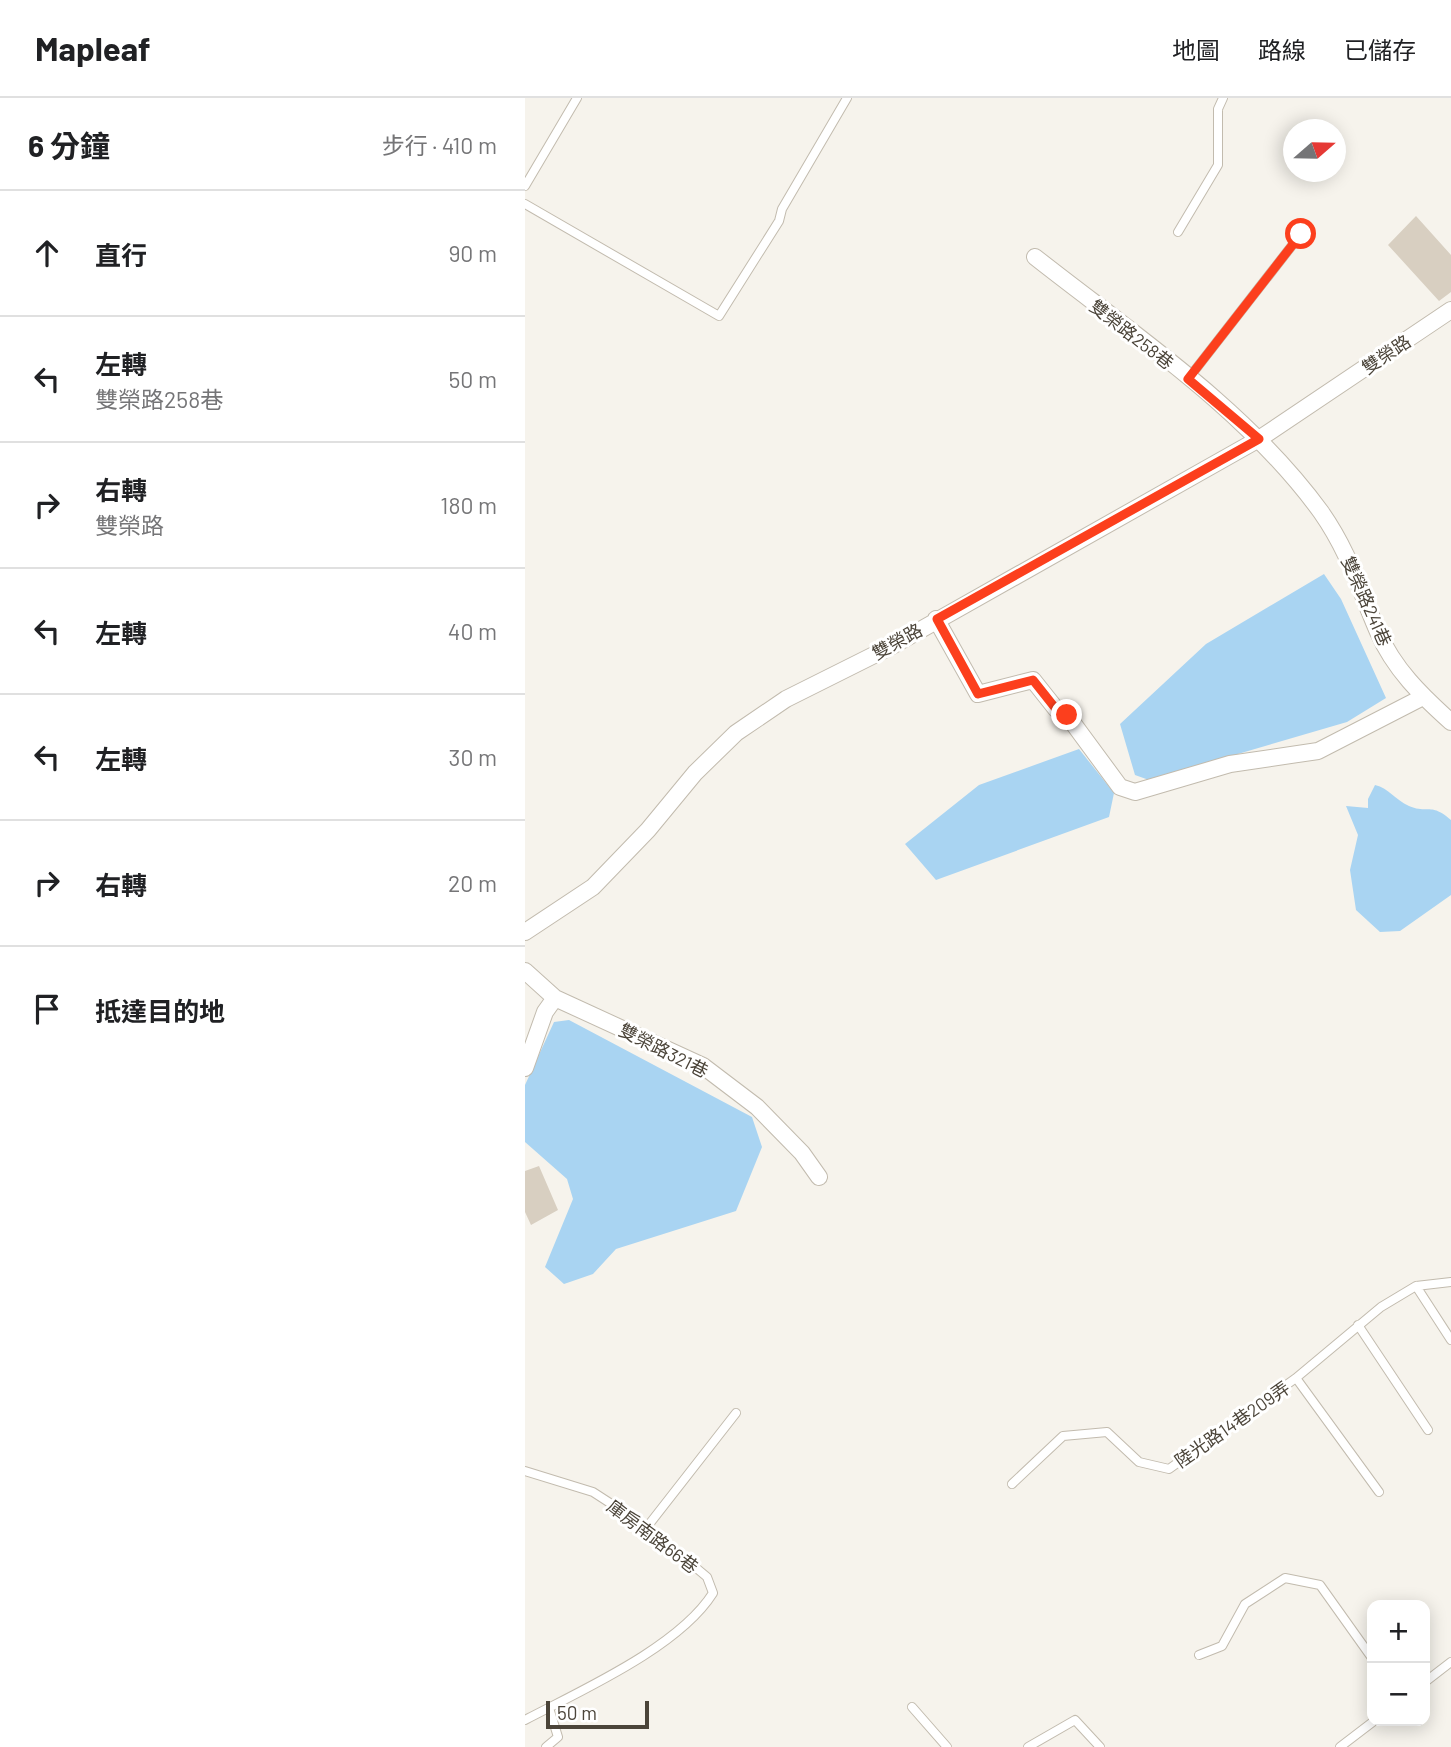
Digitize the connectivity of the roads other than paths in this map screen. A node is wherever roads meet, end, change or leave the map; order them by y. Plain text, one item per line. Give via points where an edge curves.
1 (577, 98) edge
2 (848, 98) edge
3 (1223, 98) edge
4 (525, 186) edge
5 (525, 204) edge
6 (1178, 232) dead end
7 (1301, 234) dead end
8 (1035, 257) dead end
9 (1451, 310) edge
10 (1188, 379) junction
11 (1259, 439) junction
12 (936, 619) junction
13 (1423, 697) junction
14 (1451, 722) edge
15 (525, 932) edge
16 (525, 971) edge
17 (555, 998) junction
18 (525, 1068) edge
19 (819, 1177) dead end
20 (1451, 1282) edge
21 (1416, 1286) junction
22 (1358, 1325) junction
23 (1451, 1340) edge
24 (1296, 1378) junction
25 (736, 1413) dead end
26 (1428, 1430) dead end
27 (525, 1471) edge
28 (1012, 1484) dead end
29 (1379, 1492) dead end
30 (647, 1528) junction
31 (1367, 1651) edge
32 (1199, 1655) dead end
33 (1451, 1662) edge
34 (1430, 1678) edge
35 (549, 1707) junction
36 (912, 1707) dead end
37 (525, 1720) edge
38 (1367, 1726) edge
39 (546, 1747) edge
40 (947, 1747) edge
41 (1028, 1747) edge
42 (1100, 1747) edge
43 (1340, 1747) edge

1 - 4 lane
2 - 5 lane via 719,316
3 - 6 lane via 1218,109 1218,165
7 - 10 lane
8 - 10 street, 雙榮路258巷
9 - 11 street, 雙榮路
10 - 11 street, 雙榮路258巷
11 - 12 street, 雙榮路
11 - 13 street, 雙榮路241巷 via 1321,512 1355,569 1378,633
12 - 13 street via 978,694 1033,680 1056,709 1067,715 1120,787 1135,792 1230,764 1318,751
12 - 15 street, 雙榮路 via 786,699 736,733 593,887
13 - 14 street, 雙榮路241巷
16 - 17 street, 雙榮路321巷
17 - 18 street via 545,1012
17 - 19 street, 雙榮路321巷 via 703,1066 757,1107 803,1153
20 - 21 lane, 陸光路14巷209弄
21 - 22 lane, 陸光路14巷209弄
21 - 23 lane
22 - 24 lane, 陸光路14巷209弄
22 - 26 lane
24 - 28 lane, 陸光路14巷209弄 via 1168,1469 1139,1462 1107,1432 1063,1436
24 - 29 lane
25 - 30 lane
27 - 30 lane, 庫房南路66巷 via 593,1492
30 - 35 lane, 庫房南路66巷 via 706,1577 713,1593 700,1613 668,1639
31 - 32 lane via 1320,1585 1285,1578 1245,1604 1222,1646
33 - 34 lane
35 - 37 lane, 庫房南路66巷
35 - 39 lane via 558,1737
36 - 40 lane
38 - 43 lane
41 - 42 lane via 1075,1720

